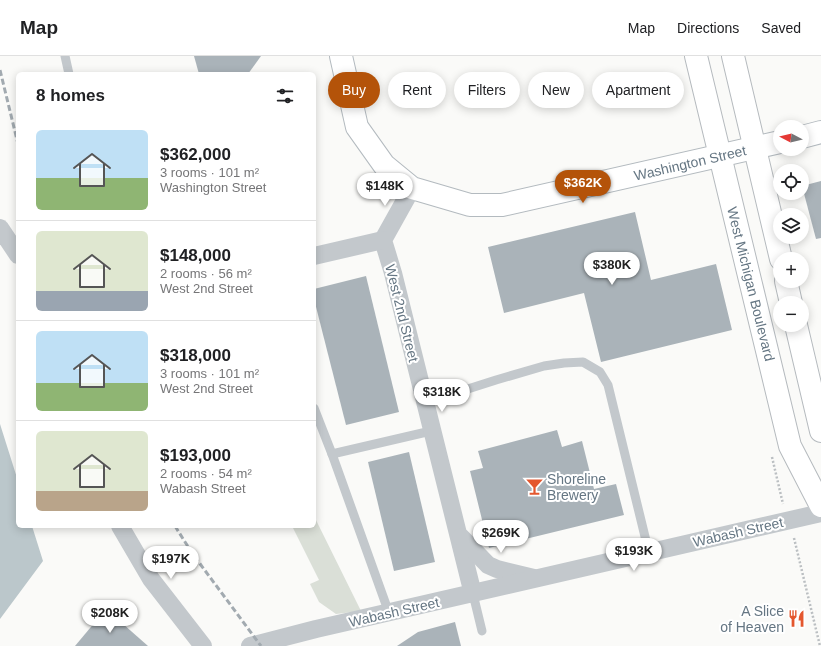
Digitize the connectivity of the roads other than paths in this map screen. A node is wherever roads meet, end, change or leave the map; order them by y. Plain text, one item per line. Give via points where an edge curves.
1 (65, 56) edge
2 (341, 56) edge
3 (696, 56) edge
4 (733, 56) edge
5 (69, 72) edge
6 (821, 132) edge
7 (809, 135) edge
8 (773, 144) edge
9 (755, 148) junction
10 (720, 156) junction
11 (412, 188) junction
12 (0, 228) edge
13 (383, 240) junction
14 (16, 252) edge
15 (316, 252) edge
16 (779, 252) edge
17 (798, 332) edge
18 (424, 402) junction
19 (316, 413) edge
20 (432, 431) junction
21 (821, 431) edge
22 (332, 454) junction
23 (821, 506) edge
24 (821, 513) edge
25 (121, 528) edge
26 (460, 535) junction
27 (649, 553) junction
28 (538, 579) junction
29 (473, 594) junction
30 (389, 613) junction
31 (482, 632) dead end
32 (203, 646) edge
33 (250, 646) edge

1 - 5 lane
2 - 11 main road via 357,127 384,165
3 - 10 main road, West Michigan Boulevard
4 - 9 main road
6 - 7 main road
8 - 9 main road, Washington Street
9 - 10 main road, Washington Street
9 - 16 main road
10 - 11 main road, Washington Street via 502,205 470,205
10 - 23 main road, West Michigan Boulevard via 790,446
11 - 13 street
12 - 14 street
13 - 15 street
13 - 18 street, West 2nd Street
17 - 21 main road
18 - 20 street, West 2nd Street
18 - 27 lane via 544,366 583,362 600,372 608,385
19 - 22 lane
20 - 22 lane
20 - 26 street, West 2nd Street
22 - 30 lane
24 - 27 street, Wabash Street
25 - 32 street via 151,579
26 - 28 street, Wabash Street via 488,565
26 - 29 street, West 2nd Street
27 - 28 street, Wabash Street
28 - 29 street, Wabash Street
29 - 30 street, Wabash Street
29 - 31 lane
30 - 33 street, Wabash Street

